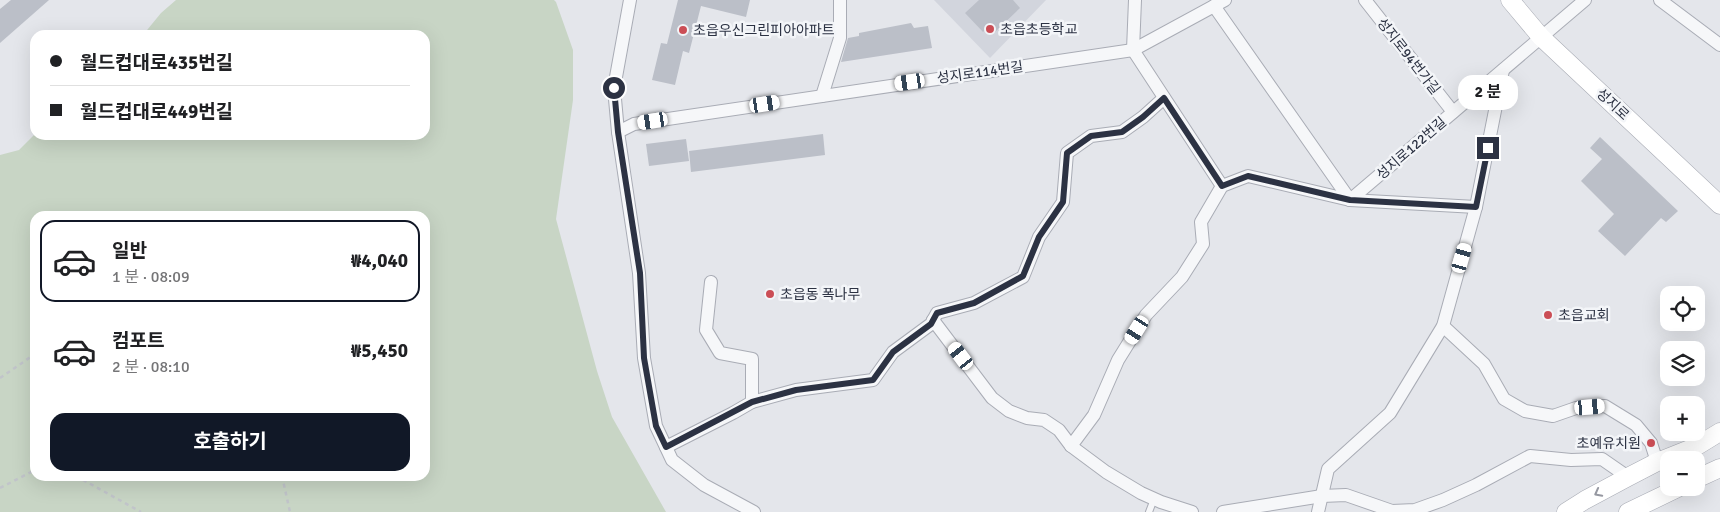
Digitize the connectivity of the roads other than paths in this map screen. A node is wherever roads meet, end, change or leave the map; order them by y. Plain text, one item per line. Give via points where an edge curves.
1 (630, 0) edge
2 (840, 0) edge
3 (1135, 0) edge
4 (1365, 0) edge
5 (1510, 0) edge
6 (1585, 0) edge
7 (1660, 0) edge
8 (1220, 3) edge
9 (1541, 37) junction
10 (1720, 45) edge
11 (1133, 50) junction
12 (1503, 70) junction
13 (822, 96) junction
14 (1164, 98) junction
15 (1453, 112) junction
16 (618, 132) junction
17 (1222, 186) junction
18 (1350, 200) junction
19 (1720, 205) edge
20 (1476, 207) junction
21 (710, 282) dead end
22 (933, 320) junction
23 (1443, 326) junction
24 (752, 402) junction
25 (1720, 432) edge
26 (1071, 446) junction
27 (666, 447) junction
28 (1657, 462) junction
29 (1720, 468) edge
30 (1705, 475) edge
31 (1628, 477) junction
32 (1322, 496) junction
33 (1661, 496) edge
34 (1154, 499) junction
35 (754, 512) edge
36 (1149, 512) edge
37 (1192, 512) edge
38 (1223, 512) edge
39 (1318, 512) edge
40 (1566, 512) edge
41 (1628, 512) edge

1 - 16 street via 614,88
2 - 13 street via 840,38
3 - 11 street
4 - 15 street, 성지로94번가길
5 - 9 main road, 성지로
6 - 9 street, 성지로122번길
7 - 10 street
8 - 11 street, 성지로114번길
8 - 18 street, 성지로114번길 via 1306,138
9 - 12 street, 성지로122번길
9 - 19 main road, 성지로
11 - 13 street, 성지로114번길
11 - 14 street
12 - 15 street, 성지로122번길
12 - 20 street
13 - 16 street, 성지로114번길 via 634,124
14 - 17 street
14 - 22 street via 1122,132 1091,136 1067,153 1063,202 1039,237 1023,276 974,303 937,313
15 - 18 street, 성지로122번길
16 - 27 street via 640,273 644,358 656,426
17 - 18 street via 1248,176
17 - 26 street via 1201,222 1203,244 1182,277 1146,316 1118,360 1094,415
18 - 20 street
20 - 23 street
21 - 24 street via 706,330 720,353 752,359
22 - 24 street via 893,352 873,380 796,390
22 - 26 street via 992,398 1009,411 1044,420 1059,430
23 - 28 street via 1484,364 1504,399 1525,411 1553,416 1576,408 1605,406 1636,425 1651,443
23 - 32 street via 1390,413 1328,469
24 - 27 street
25 - 28 main road via 1697,446
26 - 34 street via 1106,472
27 - 35 street via 672,460 704,485
28 - 31 main road
29 - 30 main road
31 - 32 street via 1602,459 1530,456 1460,493 1415,510 1392,510 1346,495
31 -> 40 main road
32 - 38 street
32 - 39 street
33 - 41 main road
34 - 36 lane
34 - 37 street

